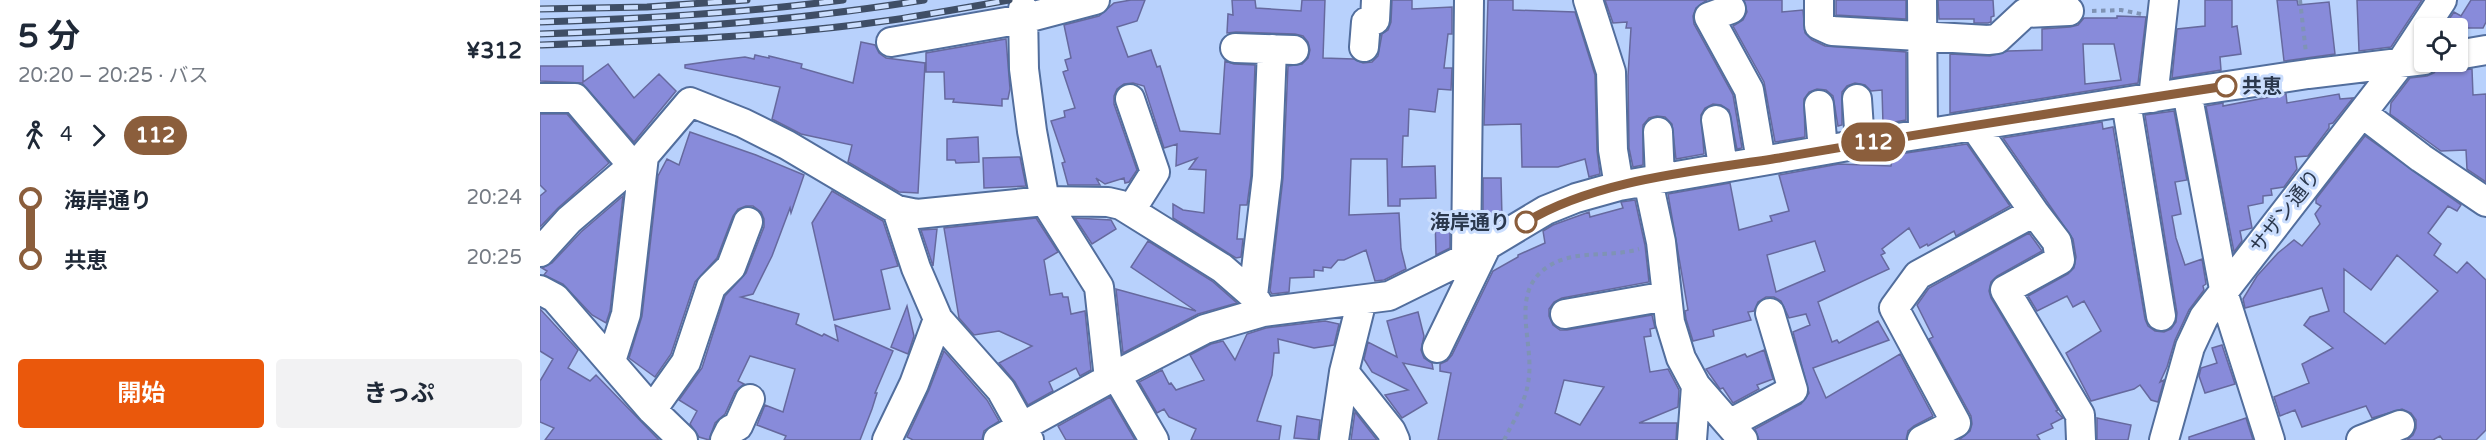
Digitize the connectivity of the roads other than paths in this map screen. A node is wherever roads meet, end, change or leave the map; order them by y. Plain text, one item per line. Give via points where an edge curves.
1 (1095, 0) edge
2 (1376, 0) edge
3 (1469, 0) edge
4 (1588, 0) edge
5 (1819, 0) edge
6 (1922, 0) edge
7 (2442, 0) edge
8 (2163, 9) edge
9 (2069, 11) road end
10 (1023, 14) junction
11 (1710, 16) dead end
12 (1923, 35) junction
13 (891, 42) dead end
14 (1364, 47) dead end
15 (1235, 48) dead end
16 (2486, 50) edge
17 (2468, 53) edge
18 (2412, 62) edge
19 (2187, 92) junction
20 (540, 98) edge
21 (1857, 99) dead end
22 (2140, 100) junction
23 (1819, 105) dead end
24 (2362, 113) junction
25 (1128, 115) dead end
26 (1716, 120) dead end
27 (1976, 127) junction
28 (1658, 132) dead end
29 (1923, 134) junction
30 (1860, 144) junction
31 (1823, 150) junction
32 (639, 161) junction
33 (1761, 161) junction
34 (1723, 167) junction
35 (1654, 179) junction
36 (1620, 186) junction
37 (1045, 201) junction
38 (2486, 202) edge
39 (897, 210) junction
40 (1131, 210) junction
41 (2034, 212) junction
42 (749, 223) dead end
43 (540, 252) edge
44 (1477, 252) junction
45 (540, 290) edge
46 (2224, 290) junction
47 (1667, 296) junction
48 (1362, 300) junction
49 (1258, 303) junction
50 (1770, 313) dead end
51 (1565, 314) dead end
52 (2161, 316) dead end
53 (938, 319) junction
54 (1437, 348) dead end
55 (611, 361) junction
56 (1344, 372) junction
57 (1113, 377) junction
58 (1696, 386) junction
59 (750, 399) dead end
60 (652, 410) junction
61 (2400, 425) dead end
62 (1736, 432) edge
63 (1960, 432) edge
64 (1016, 436) edge
65 (683, 440) edge
66 (725, 440) edge
67 (887, 440) edge
68 (1154, 440) edge
69 (1334, 440) edge
70 (1395, 440) edge
71 (1692, 440) edge
72 (1922, 440) edge
73 (2081, 440) edge
74 (2164, 440) edge
75 (2270, 440) edge
76 (2361, 440) edge

1 - 10 street
2 - 14 street via 1375,20 1366,22
3 - 44 street
4 - 36 street via 1611,72 1613,150
5 - 12 street via 1819,26 1832,31
6 - 12 street
7 - 18 street, サザン通り
8 - 22 street
9 - 12 street via 2025,13 1997,39
10 - 13 street
10 - 37 street via 1027,89
11 - 33 street via 1749,90
12 - 29 street
15 - 49 street via 1283,50
16 - 17 street
18 - 19 street
18 - 24 street, サザン通り
19 - 22 street
19 - 46 street
20 - 32 street via 575,99
21 - 30 street
22 - 27 street
22 - 52 street
23 - 31 street
24 - 38 street
24 - 46 street, サザン通り
25 - 40 street via 1155,172
26 - 34 street
27 - 29 street
27 - 41 street
28 - 35 street
29 - 30 street
30 - 31 street
31 - 33 street
32 - 39 street via 690,102 787,145
32 - 43 street via 569,220
32 - 55 street via 626,314
33 - 34 street
34 - 35 street
35 - 36 street
35 - 47 street
36 - 44 street via 1545,210
37 - 39 street via 918,214
37 - 40 street via 1108,202
37 - 57 street via 1099,287
39 - 53 street
40 - 49 street via 1222,267
41 - 63 street via 1918,275 1894,308
41 - 73 street via 2058,242 2060,260 2006,290 2080,415
42 - 60 street via 731,267 711,287 686,362
44 - 48 street via 1389,296
44 - 54 street
45 - 55 street via 555,298
46 - 74 street, サザン通り via 2204,317 2190,347
46 - 75 street
47 - 51 street
47 - 58 street via 1681,358
48 - 49 street
48 - 56 street
49 - 57 street
50 - 62 street via 1793,390
53 - 64 street via 1001,390
53 - 67 street via 914,384
55 - 60 street
56 - 69 street
56 - 70 street
57 - 64 street
57 - 68 street
58 - 62 street
58 - 71 street
59 - 66 street via 738,426 730,430
60 - 65 street
61 - 76 street
63 - 72 street

